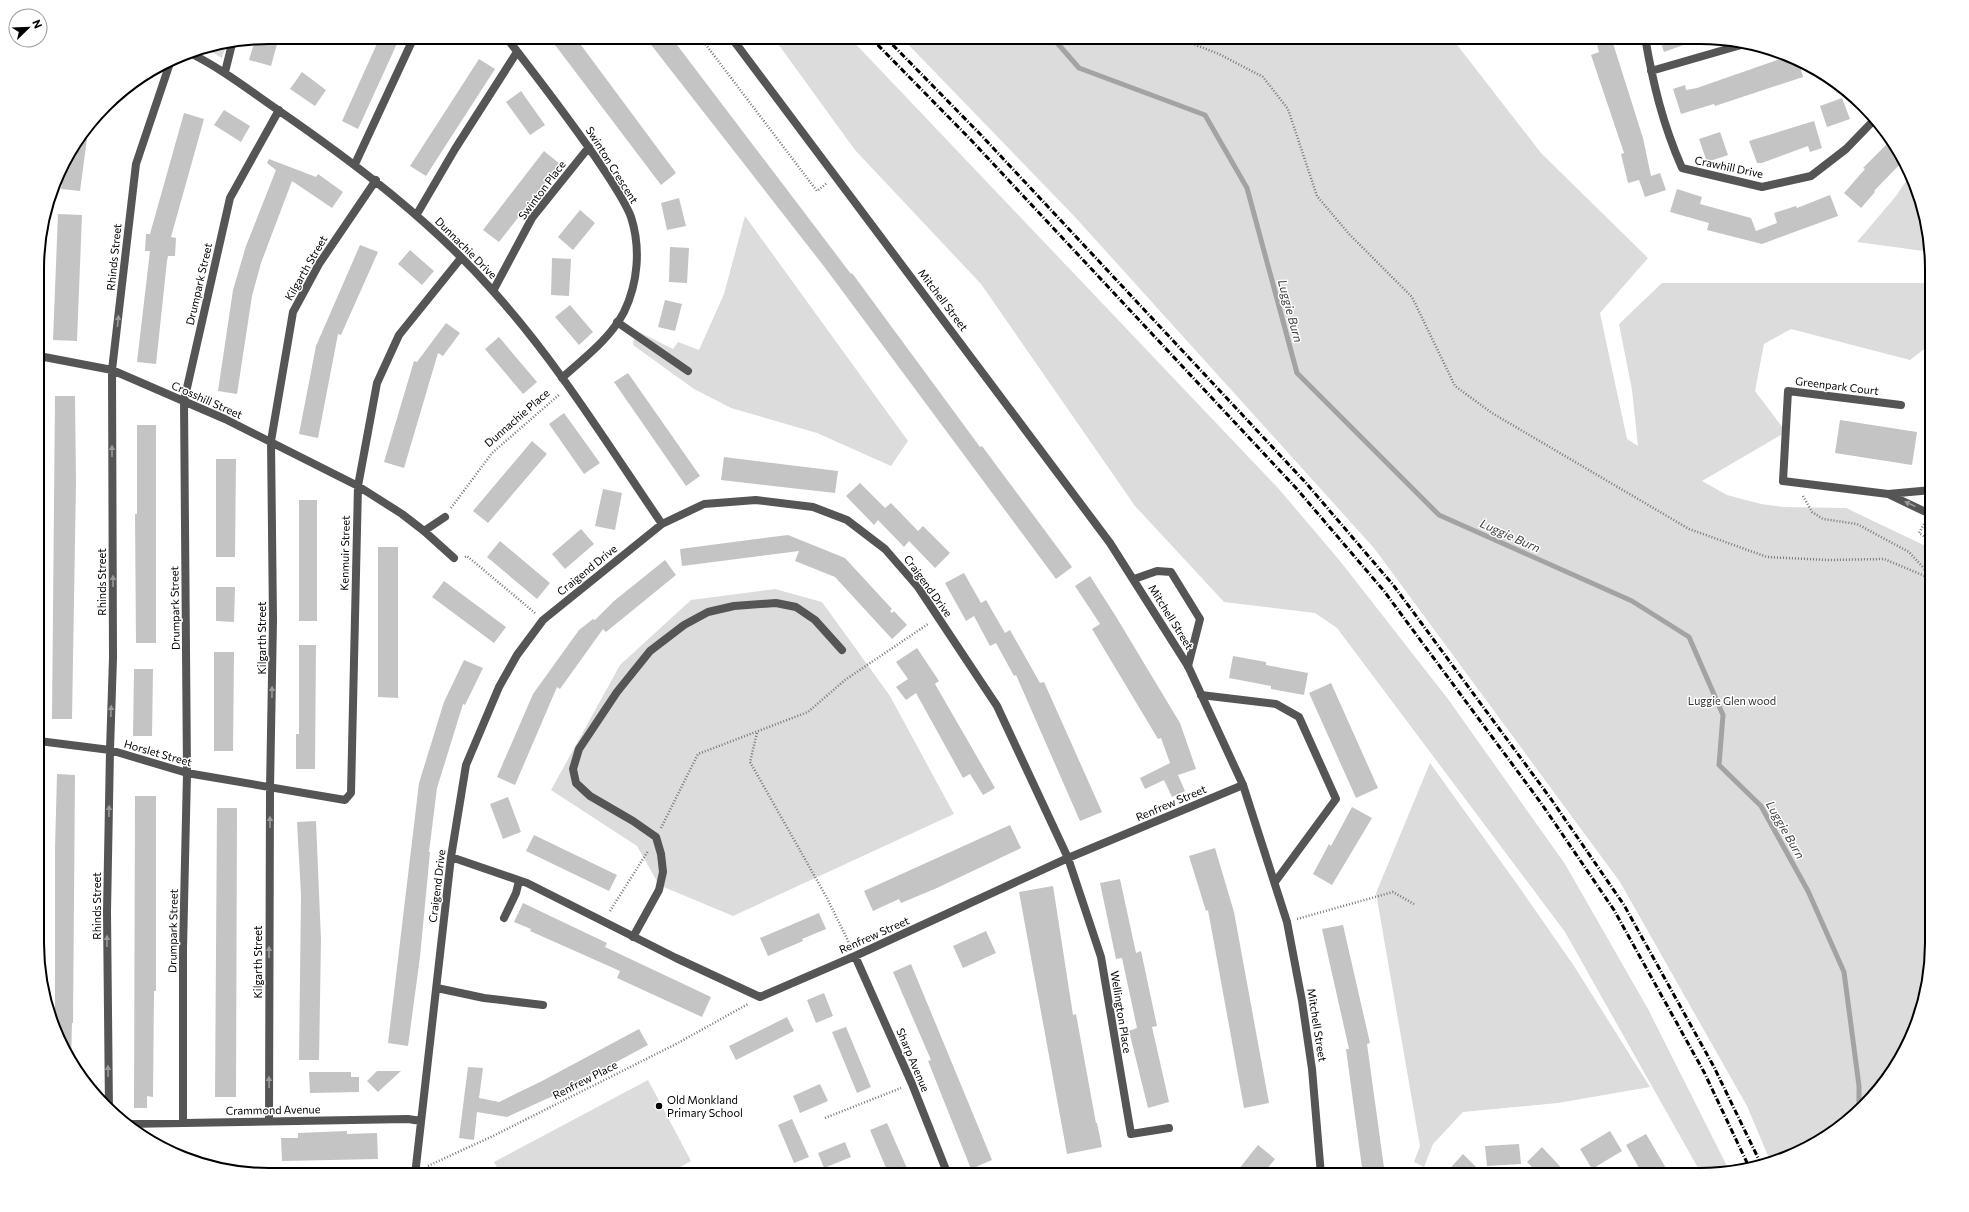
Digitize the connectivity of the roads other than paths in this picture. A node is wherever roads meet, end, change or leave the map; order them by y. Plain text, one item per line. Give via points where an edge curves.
1 (411, 44) edge
2 (511, 44) edge
3 (736, 44) edge
4 (1646, 44) edge
5 (231, 47) edge
6 (1735, 47) edge
7 (517, 52) junction
8 (197, 56) edge
9 (169, 67) edge
10 (1651, 71) junction
11 (225, 72) junction
12 (279, 110) junction
13 (1871, 123) edge
14 (589, 147) junction
15 (355, 164) junction
16 (376, 180) junction
17 (417, 214) junction
18 (462, 258) junction
19 (493, 291) junction
20 (617, 322) junction
21 (44, 357) edge
22 (112, 370) junction
23 (688, 371) dead end
24 (562, 378) junction
25 (184, 401) junction
26 (1901, 405) dead end
27 (271, 441) junction
28 (358, 486) junction
29 (1925, 491) edge
30 (1888, 494) junction
31 (1925, 512) edge
32 (444, 517) road end
33 (662, 524) junction
34 (424, 531) junction
35 (454, 558) road end
36 (1134, 579) junction
37 (842, 650) dead end
38 (1188, 666) junction
39 (1201, 695) junction
40 (44, 742) edge
41 (110, 750) junction
42 (187, 773) junction
43 (1243, 785) junction
44 (270, 788) junction
45 (451, 857) junction
46 (1068, 858) junction
47 (519, 880) junction
48 (1275, 882) junction
49 (504, 918) dead end
50 (634, 937) junction
51 (855, 956) junction
52 (436, 988) junction
53 (543, 1005) dead end
54 (109, 1101) edge
55 (269, 1121) junction
56 (421, 1121) junction
57 (183, 1123) junction
58 (135, 1124) edge
59 (1169, 1128) dead end
60 (416, 1168) edge
61 (945, 1168) edge
62 (1321, 1168) edge

1 - 15 street
2 - 7 street, Swinton Crescent
3 - 36 street, Mitchell Street via 982,370
4 - 10 street
5 - 11 street
6 - 10 street
7 - 14 street, Swinton Crescent
7 - 17 street
8 - 11 street, Dunnachie Drive
22 -> 9 street, Rhinds Street via 136,164
10 - 13 street, Crawhill Drive via 1668,136 1682,168 1762,187 1811,176 1846,149
11 - 12 street, Dunnachie Drive
12 - 15 street, Dunnachie Drive
12 - 25 street, Drumpark Street via 230,198
14 - 19 street, Swinton Place via 532,218
14 - 20 street, Swinton Crescent via 630,216 637,243 632,292
15 - 16 street, Dunnachie Drive
16 - 17 street, Dunnachie Drive
16 - 27 street, Kilgarth Street via 319,264 293,312
17 - 18 street, Dunnachie Drive
18 - 19 street, Dunnachie Drive
18 - 28 street, Kenmuir Street via 399,335 377,383
19 - 24 street, Dunnachie Drive
20 - 23 street
20 - 24 street, Swinton Crescent via 607,337
21 - 22 street, Crosshill Street
22 - 25 street, Crosshill Street
41 -> 22 street, Rhinds Street via 113,658
24 - 33 street, Dunnachie Drive
25 - 27 street, Crosshill Street
25 - 42 street, Drumpark Street
26 - 30 street, Greenpark Court via 1788,391 1782,481
27 - 28 street, Crosshill Street
44 -> 27 street, Kilgarth Street via 273,620
28 - 34 street
28 - 44 street, Kenmuir Street via 350,793 345,800
29 - 30 street
31 -> 30 street
32 - 34 street
33 - 45 street, Craigend Drive via 543,620 517,655 499,687 466,765
33 - 46 street, Craigend Drive via 704,504 756,500 813,507 846,520 885,549 904,569 997,706
34 - 35 street
36 - 38 street, Mitchell Street
36 - 38 street, Mitchell Street via 1157,570 1171,572 1200,619
37 - 50 street via 815,620 796,607 776,603 734,606 708,612 684,625 650,651 617,692 584,742 573,769 576,783 590,796 656,837 661,854 662,878 659,890
38 - 39 street, Mitchell Street
39 - 43 street, Mitchell Street
39 - 48 street via 1276,704 1299,717 1336,799
40 - 41 street, Horslet Street
41 - 42 street, Horslet Street
54 -> 41 street, Rhinds Street via 107,912
42 - 44 street, Horslet Street
42 - 57 street, Drumpark Street
43 - 46 street, Renfrew Street
43 - 48 street, Mitchell Street
55 -> 44 street, Kilgarth Street
45 - 47 street
45 - 52 street, Craigend Drive
46 - 51 street, Renfrew Street
46 - 59 street, Wellington Place via 1101,957 1130,1134
47 - 49 street
47 - 50 street
48 - 62 street, Mitchell Street via 1287,922 1302,1001 1312,1069
50 - 51 street, Renfrew Street via 760,997
51 - 61 street, Sharp Avenue via 912,1084
52 - 53 street via 484,998
52 - 56 street, Craigend Drive
55 - 56 street, Crammond Avenue
55 - 57 street, Crammond Avenue
56 - 60 street, Craigend Drive
57 - 58 street, Crammond Avenue

